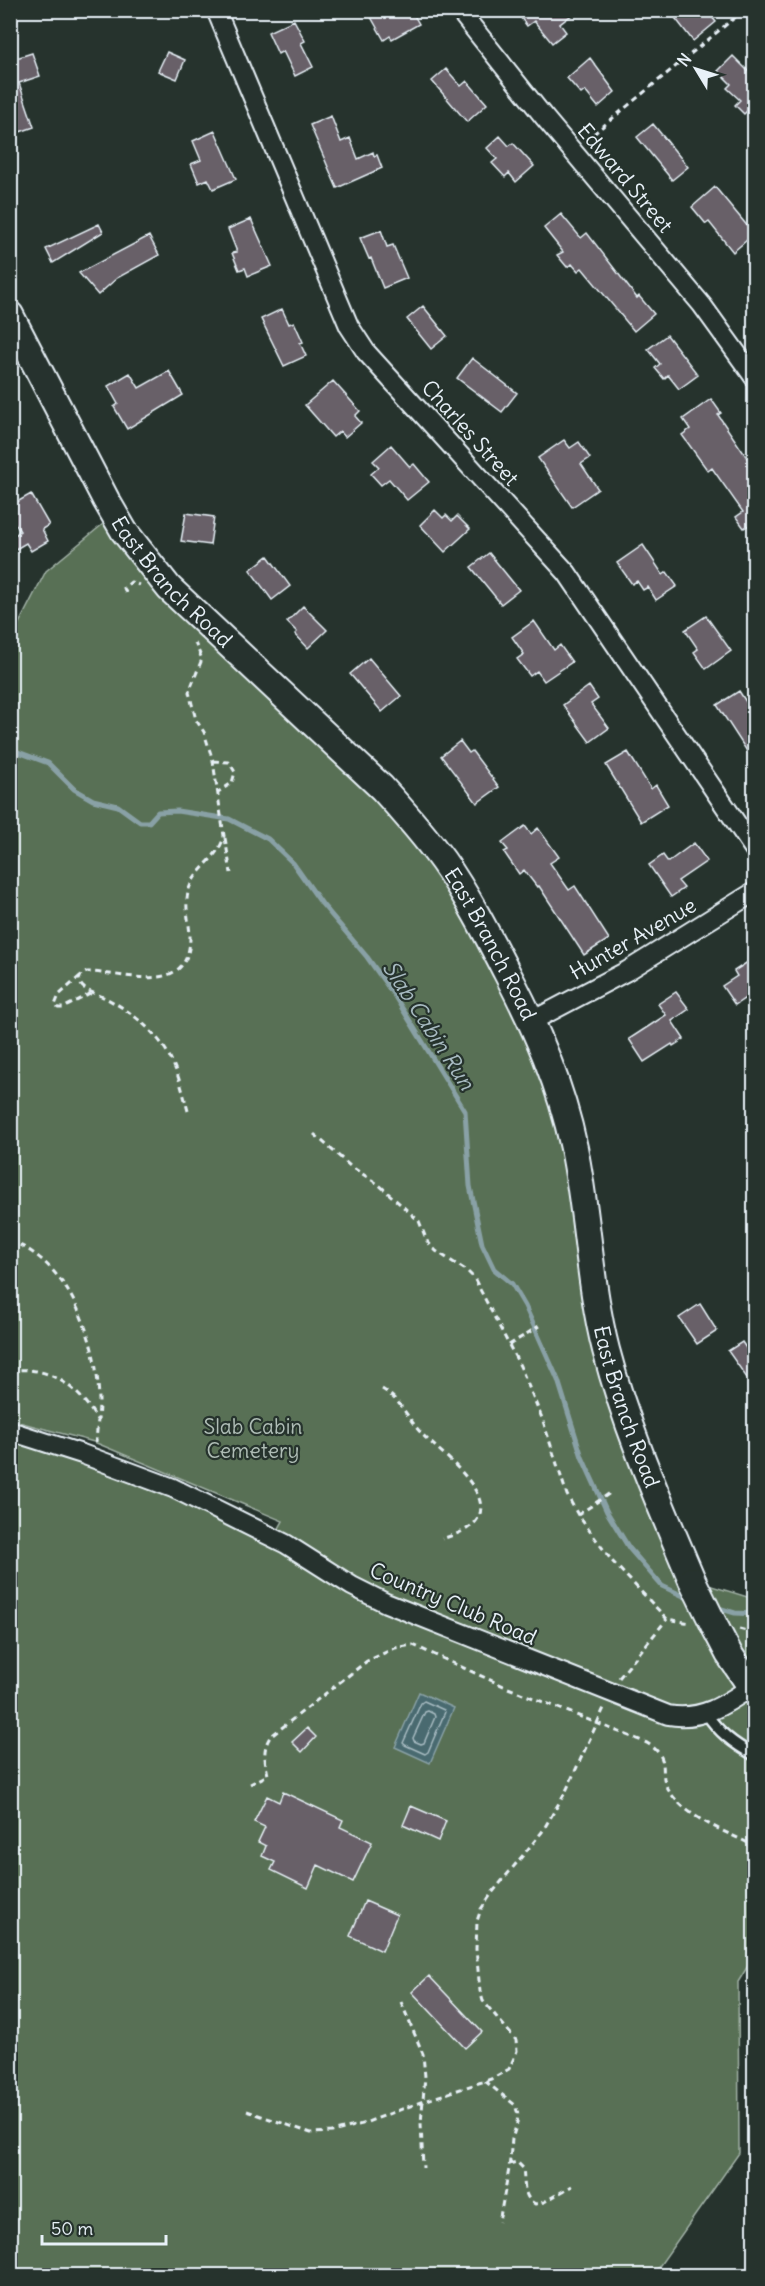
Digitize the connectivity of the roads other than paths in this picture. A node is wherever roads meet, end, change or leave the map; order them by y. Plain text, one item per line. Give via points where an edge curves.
1 (216, 10) edge
2 (459, 10) edge
3 (10, 315) edge
4 (754, 377) edge
5 (754, 849) edge
6 (754, 892) edge
7 (532, 1021) junction
8 (10, 1431) edge
9 (753, 1689) edge
10 (706, 1713) junction
11 (754, 1755) edge

1 - 5 street, Charles Street via 349,326 366,352 567,573
2 - 4 street, Edward Street via 702,305
3 - 7 main road, East Branch Road via 124,531 169,588 405,813 443,861
6 - 7 street, Hunter Avenue via 627,971
7 - 9 main road, East Branch Road, bridge via 566,1110 606,1348 627,1420 692,1580 729,1654
8 - 10 street, Country Club Road via 173,1488 283,1542 386,1603 668,1715 683,1718
9 - 10 street, Country Club Road
10 - 11 lane via 726,1738

